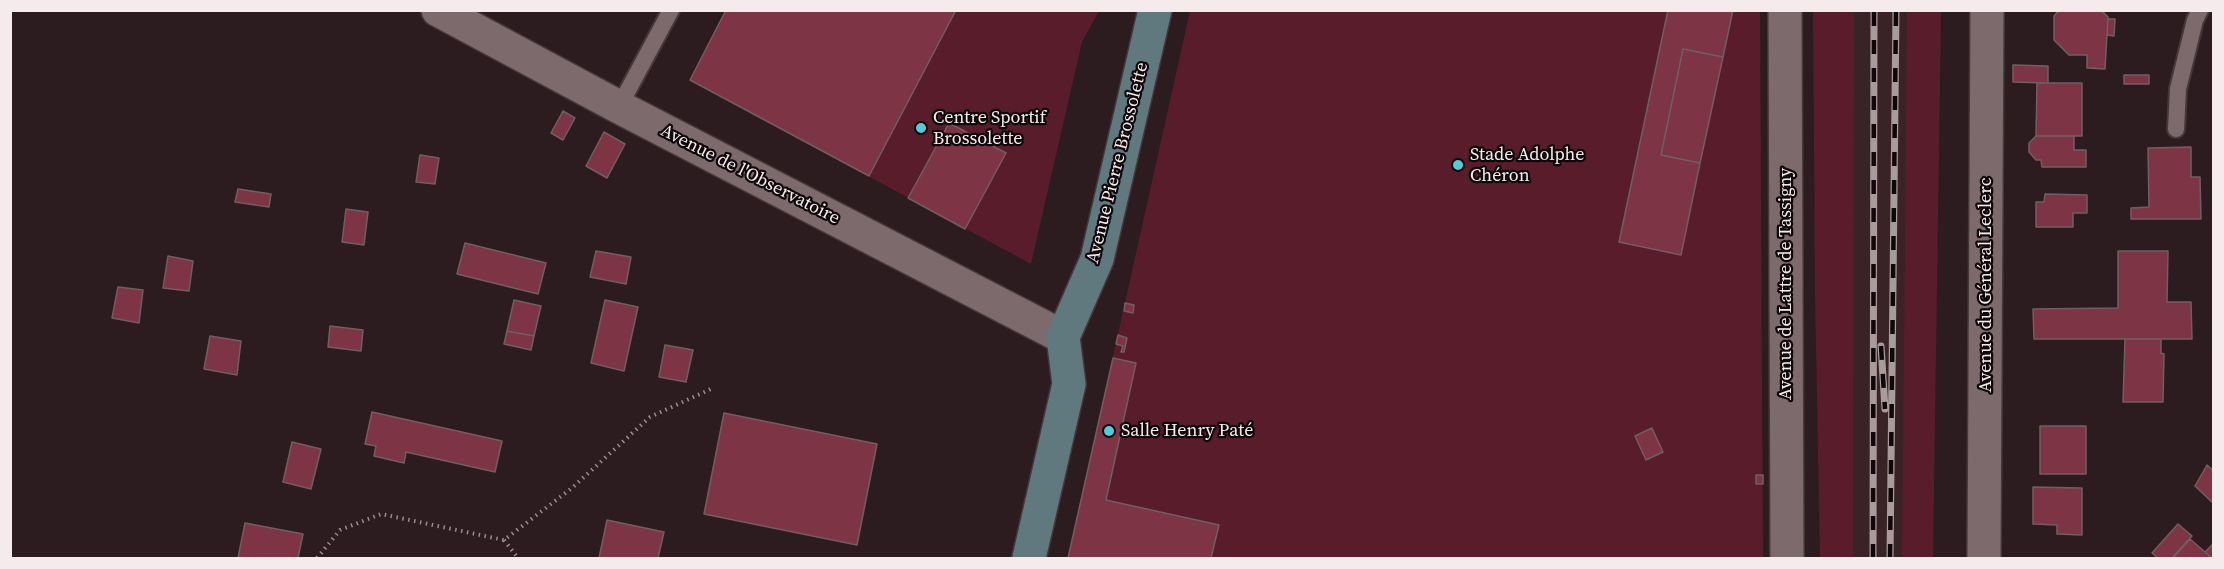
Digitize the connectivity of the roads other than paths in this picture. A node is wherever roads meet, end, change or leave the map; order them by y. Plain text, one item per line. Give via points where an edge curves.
1 (438, 10) edge
2 (671, 10) edge
3 (1155, 10) edge
4 (1785, 10) edge
5 (1987, 10) edge
6 (2200, 10) edge
7 (619, 107) junction
8 (2176, 129) dead end
9 (1063, 337) junction
10 (1029, 558) edge
11 (1787, 558) edge
12 (1984, 558) edge

1 - 7 street, Avenue de l'Observatoire
2 - 7 lane
3 - 9 street, Avenue Pierre Brossolette via 1097,260
4 - 11 street, Avenue de Lattre de Tassigny
5 - 12 street, Avenue du Général Leclerc
6 - 8 lane via 2178,89
7 - 9 street, Avenue de l'Observatoire
9 - 10 street via 1069,384

